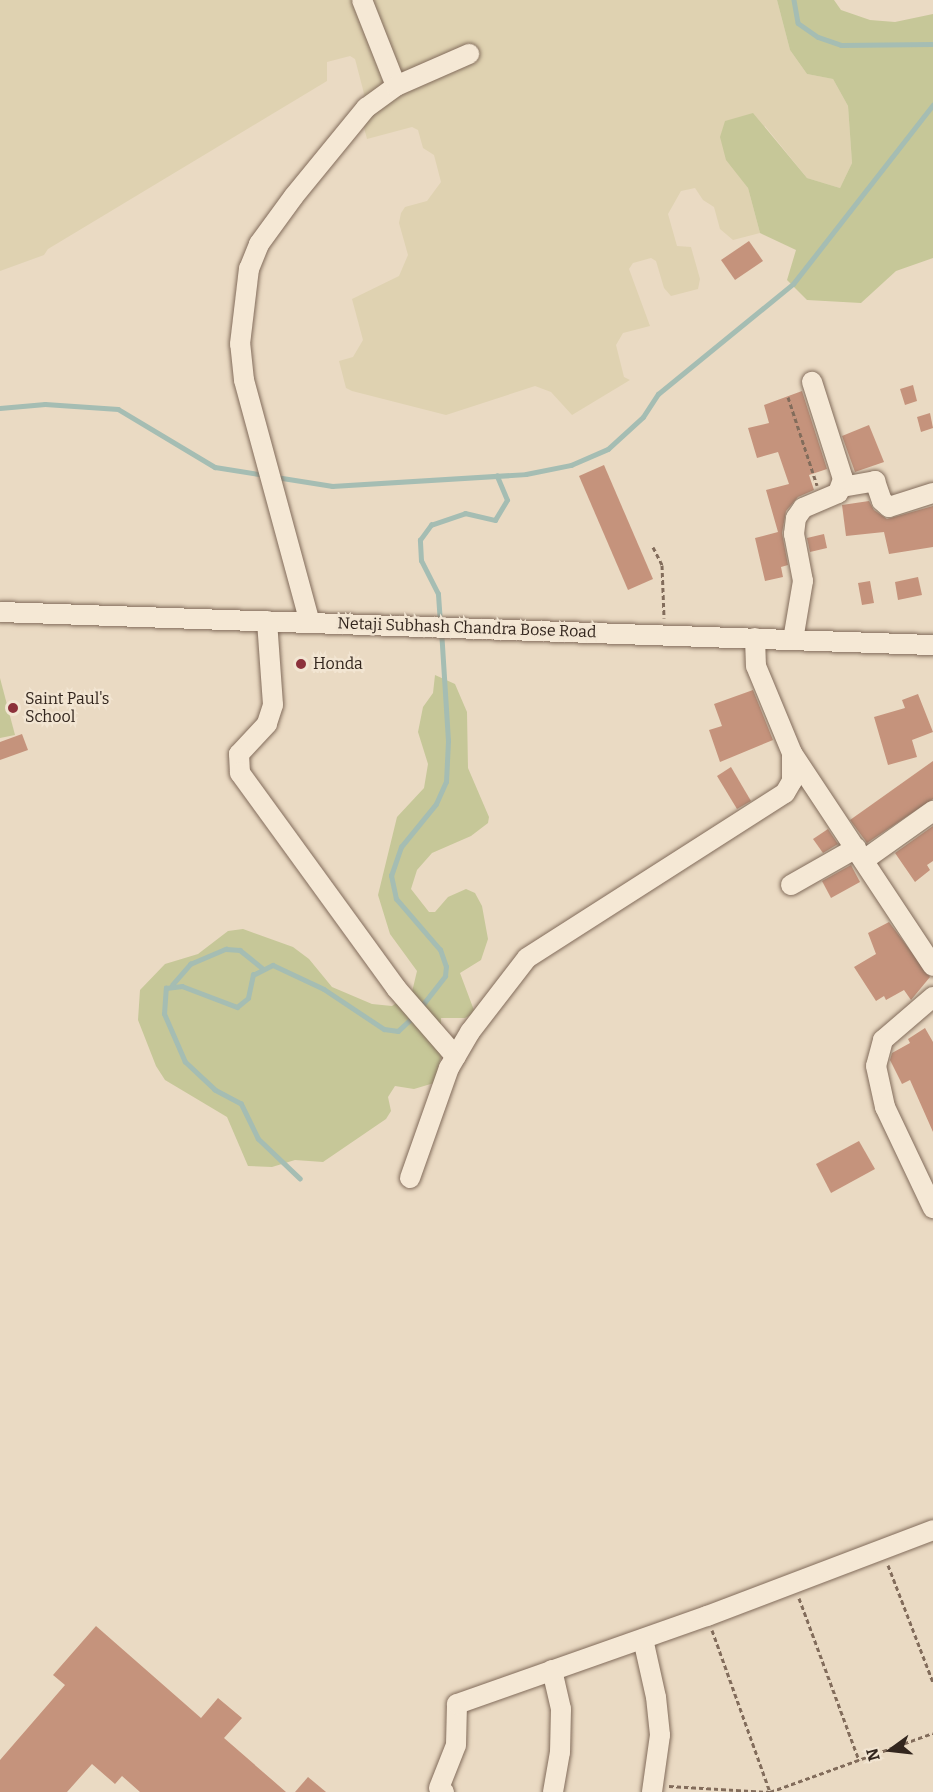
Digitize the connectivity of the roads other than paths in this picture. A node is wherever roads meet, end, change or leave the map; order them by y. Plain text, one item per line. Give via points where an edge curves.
1 (362, 0) edge
2 (469, 54) dead end
3 (396, 86) junction
4 (812, 382) dead end
5 (842, 487) junction
6 (933, 493) edge
7 (0, 612) edge
8 (267, 621) junction
9 (310, 623) junction
10 (755, 638) junction
11 (793, 639) junction
12 (933, 645) edge
13 (792, 753) junction
14 (809, 778) junction
15 (785, 793) junction
16 (933, 811) edge
17 (860, 854) junction
18 (791, 885) dead end
19 (933, 966) edge
20 (933, 997) edge
21 (456, 1057) junction
22 (410, 1178) dead end
23 (933, 1208) edge
24 (933, 1530) edge
25 (643, 1639) junction
26 (552, 1670) junction
27 (653, 1788) edge
28 (444, 1792) edge
29 (553, 1792) edge

1 - 3 street
2 - 3 street
3 - 9 street via 346,129 259,244 249,269 240,344 244,380 258,443
4 - 5 street via 840,464
5 - 6 street via 875,481 882,501 889,507
5 - 11 street via 803,508 796,518 794,534 803,581
7 - 8 street, Netaji Subhash Chandra Bose Road
8 - 9 street, Netaji Subhash Chandra Bose Road
8 - 21 street via 273,705 267,724 238,754 240,772 415,1012
9 - 10 street, Netaji Subhash Chandra Bose Road
10 - 11 street, Netaji Subhash Chandra Bose Road
10 - 13 street via 756,666
11 - 12 street, Netaji Subhash Chandra Bose Road
13 - 14 street
13 - 15 street via 792,781
14 - 15 street
14 - 17 street
15 - 21 street via 527,958 470,1032
16 - 17 street
17 - 18 street
17 - 19 street
20 - 23 street via 883,1040 876,1065 885,1107
21 - 22 street via 432,1109
24 - 25 street
25 - 26 street
25 - 27 street via 660,1735
26 - 28 street via 457,1704 456,1745 439,1788
26 - 29 street via 561,1709 560,1752

